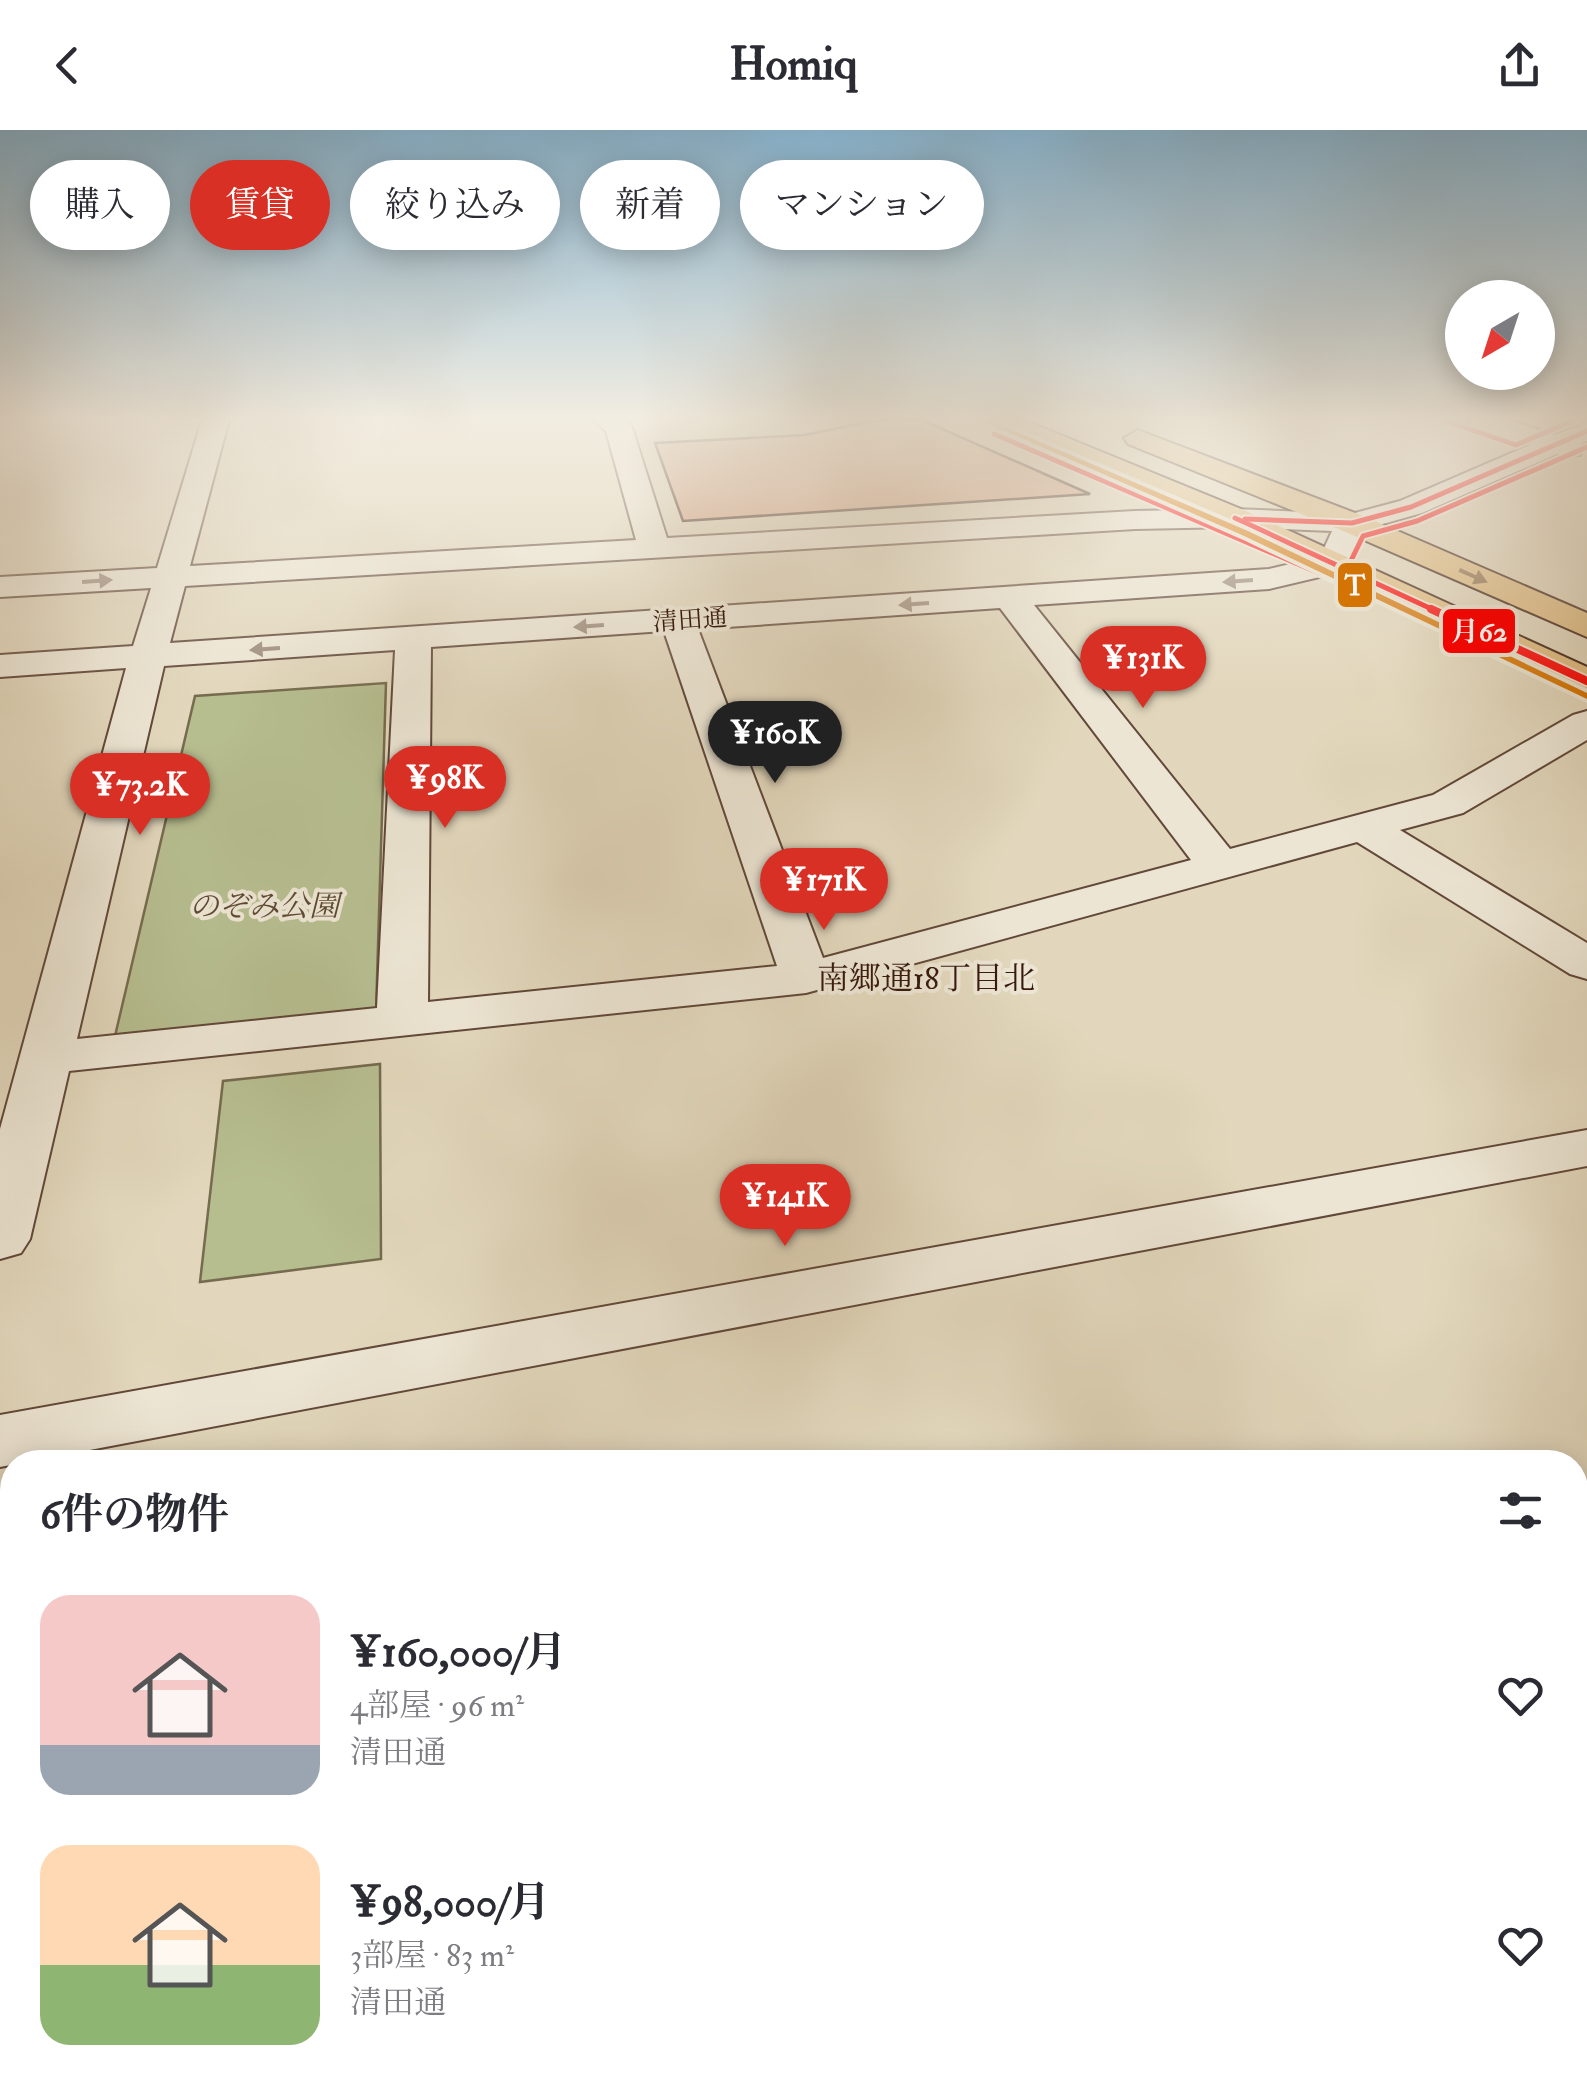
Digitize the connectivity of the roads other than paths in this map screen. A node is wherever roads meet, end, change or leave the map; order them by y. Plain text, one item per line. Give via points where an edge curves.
1 (191, 512) edge
2 (643, 512) edge
3 (1219, 512) edge
4 (1323, 512) edge
5 (1392, 512) edge
6 (1234, 518) junction
7 (1352, 523) junction
8 (654, 548) junction
9 (1333, 564) junction
10 (173, 576) junction
11 (0, 587) edge
12 (1010, 598) junction
13 (677, 619) junction
14 (1587, 626) edge
15 (413, 638) junction
16 (148, 656) junction
17 (0, 666) edge
18 (1587, 682) edge
19 (1587, 723) edge
20 (1365, 828) junction
21 (1220, 867) junction
22 (1587, 964) edge
23 (806, 978) junction
24 (402, 1020) junction
25 (46, 1058) junction
26 (1587, 1148) edge
27 (0, 1239) edge
28 (0, 1440) edge

1 - 10 street
2 - 8 street
3 - 6 main road
4 - 7 main road
5 - 7 street
6 - 7 street
6 - 8 street
6 - 9 main road
7 - 9 street
7 -> 14 main road
8 - 10 street
9 -> 12 street, 清田通 via 1269,579
9 - 18 main road
11 -> 10 street
10 - 16 street
12 -> 13 street, 清田通
12 - 21 street
13 -> 15 street, 清田通
13 - 23 street
15 -> 16 street, 清田通
15 - 24 street
16 - 17 street, 清田通
16 - 25 street
19 - 20 street via 1448,804
20 - 21 street
20 - 22 street
21 - 23 street
23 - 24 street
24 - 25 street
25 - 27 street
26 - 28 street

